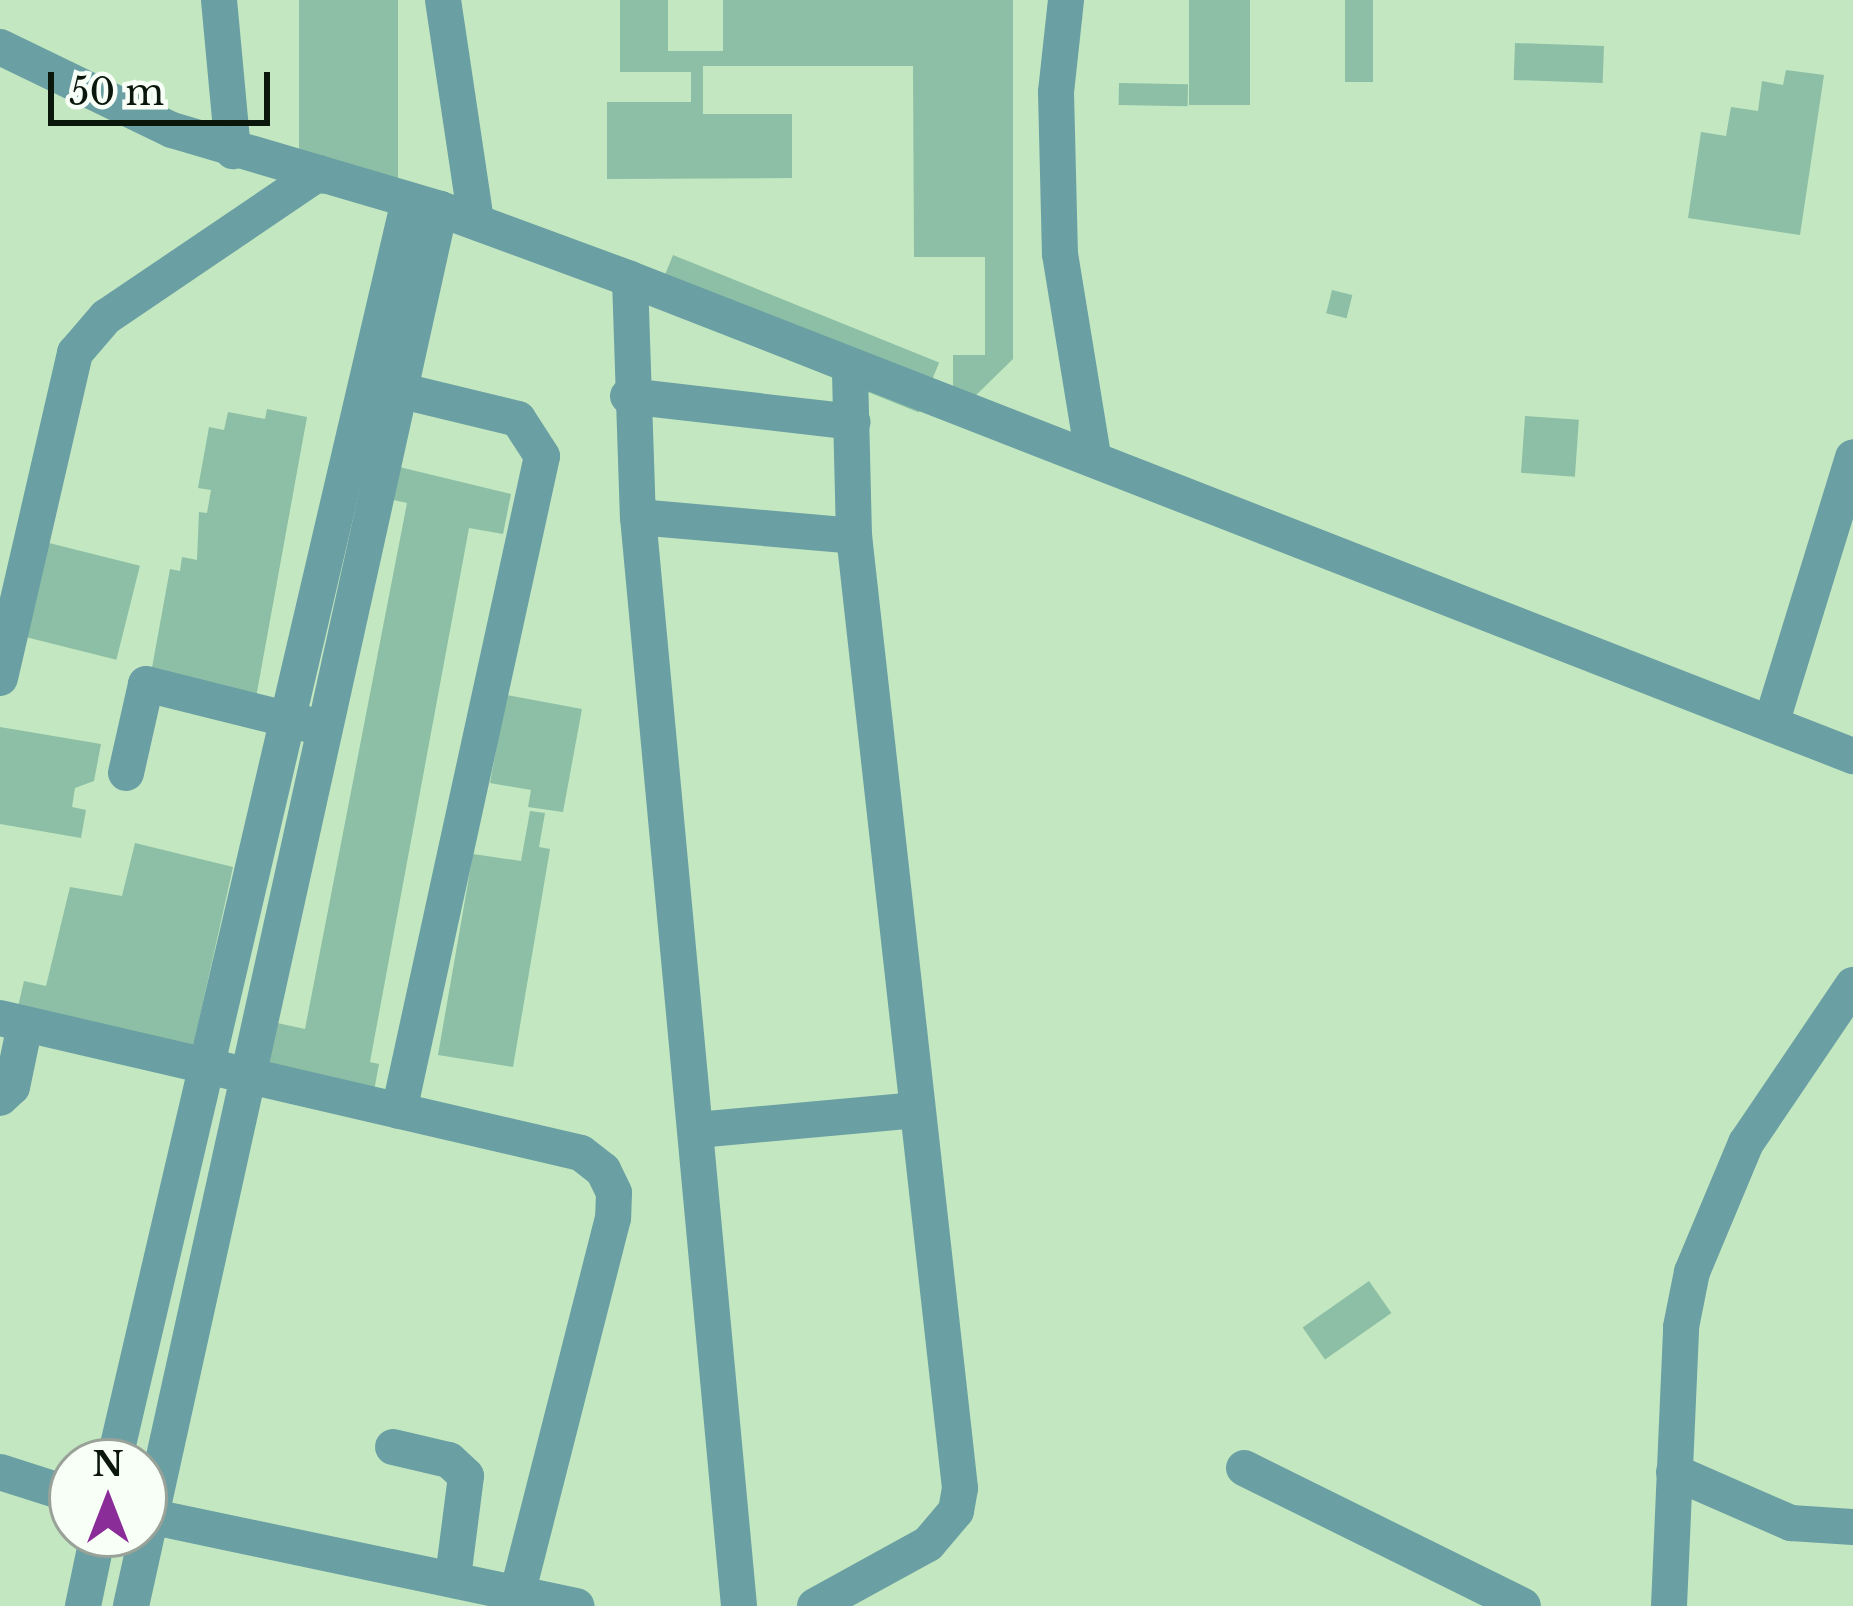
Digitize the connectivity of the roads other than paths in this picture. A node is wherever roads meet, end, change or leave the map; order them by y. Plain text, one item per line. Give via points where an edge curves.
1 (220, 0) edge
2 (442, 0) edge
3 (1066, 0) edge
4 (0, 47) edge
5 (233, 151) junction
6 (319, 173) junction
7 (425, 205) junction
8 (476, 222) junction
9 (630, 278) junction
10 (850, 368) junction
11 (402, 391) junction
12 (628, 397) junction
13 (852, 422) junction
14 (1093, 455) junction
15 (1853, 457) edge
16 (638, 517) junction
17 (854, 536) junction
18 (0, 678) edge
19 (287, 719) junction
20 (1771, 724) junction
21 (327, 730) junction
22 (1853, 756) edge
23 (126, 773) dead end
24 (1851, 994) edge
25 (13, 1021) edge
26 (206, 1066) junction
27 (251, 1077) junction
28 (0, 1098) edge
29 (917, 1110) junction
30 (399, 1111) junction
31 (697, 1130) junction
32 (120, 1438) edge
33 (166, 1438) edge
34 (393, 1447) dead end
35 (1244, 1468) dead end
36 (0, 1472) edge
37 (1674, 1472) junction
38 (48, 1487) edge
39 (168, 1520) edge
40 (1853, 1527) edge
41 (93, 1558) edge
42 (140, 1558) edge
43 (453, 1578) junction
44 (516, 1599) edge
45 (83, 1606) edge
46 (131, 1606) edge
47 (577, 1606) edge
48 (739, 1606) edge
49 (814, 1606) edge
50 (1523, 1606) edge
51 (1670, 1606) edge

1 - 5 street
2 - 8 street
3 - 14 street via 1056,92 1059,230
4 - 5 street
5 - 6 street
6 - 7 street
6 - 18 street via 106,317 75,353
7 - 8 street
7 - 11 street
7 - 19 street
8 - 9 street
9 - 10 street
9 - 12 street
10 - 13 street
10 - 14 street
11 - 21 street
11 - 30 street via 518,419 542,456
12 - 13 street
12 - 16 street
13 - 17 street
14 - 20 street
15 - 20 street
16 - 17 street
16 - 31 street
17 - 29 street
19 - 21 street
19 - 23 street via 146,684
19 - 26 street
20 - 22 street
21 - 27 street
24 - 37 street via 1746,1143 1691,1272
25 - 26 street
25 - 28 street via 12,1087
26 - 27 street
26 - 32 street
27 - 30 street
27 - 33 street
29 - 31 street
29 - 49 street via 956,1511 928,1544
30 - 44 street via 581,1153 604,1170 614,1193
31 - 48 street
34 - 43 street via 449,1460 466,1476
35 - 50 street
36 - 38 street
37 - 40 street via 1791,1523
37 - 51 street
39 - 43 street
41 - 45 street
42 - 46 street
43 - 44 street
44 - 47 street

